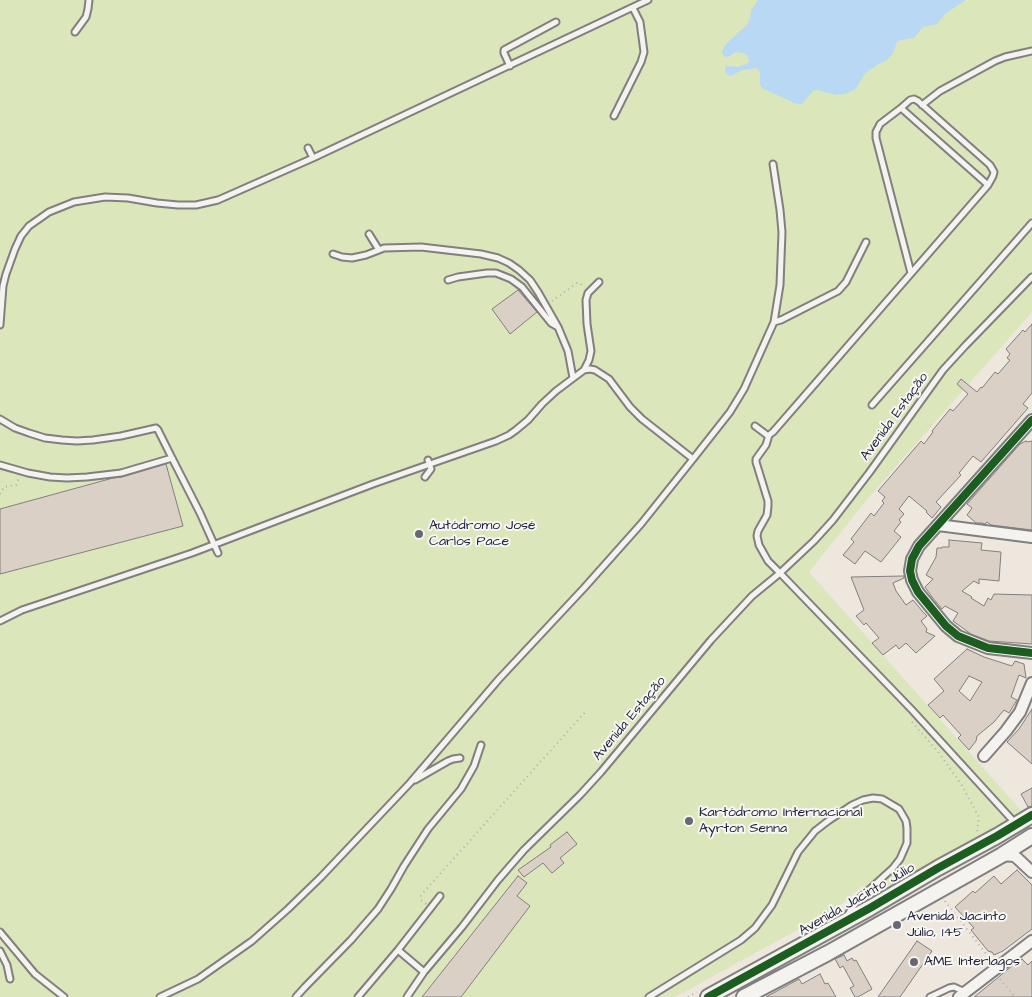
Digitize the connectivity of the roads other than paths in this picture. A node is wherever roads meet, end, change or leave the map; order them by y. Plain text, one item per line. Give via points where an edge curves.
1 (89, 0) edge
2 (648, 0) edge
3 (633, 8) junction
4 (556, 22) dead end
5 (75, 32) dead end
6 (1032, 51) edge
7 (510, 66) junction
8 (922, 105) junction
9 (901, 108) junction
10 (614, 116) dead end
11 (308, 148) dead end
12 (313, 158) junction
13 (773, 164) dead end
14 (988, 184) junction
15 (1032, 223) edge
16 (369, 234) dead end
17 (866, 242) dead end
18 (379, 250) junction
19 (333, 254) dead end
20 (911, 273) junction
21 (1032, 277) edge
22 (448, 280) dead end
23 (599, 282) dead end
24 (774, 322) junction
25 (0, 325) edge
26 (558, 327) junction
27 (584, 370) junction
28 (572, 378) junction
29 (872, 404) dead end
30 (0, 419) edge
31 (1031, 422) edge
32 (755, 426) dead end
33 (769, 435) junction
34 (172, 458) junction
35 (693, 459) junction
36 (429, 462) junction
37 (0, 465) edge
38 (425, 477) dead end
39 (938, 525) junction
40 (1032, 537) edge
41 (214, 544) junction
42 (218, 553) dead end
43 (780, 573) junction
44 (0, 621) edge
45 (1032, 653) edge
46 (1032, 683) edge
47 (481, 745) dead end
48 (984, 756) dead end
49 (460, 758) dead end
50 (410, 783) junction
51 (1032, 815) edge
52 (1017, 825) junction
53 (997, 836) junction
54 (1031, 838) edge
55 (1002, 855) junction
56 (1032, 872) edge
57 (894, 894) junction
58 (440, 896) dead end
59 (902, 911) junction
60 (845, 922) junction
61 (0, 932) edge
62 (1032, 941) edge
63 (398, 950) junction
64 (0, 951) edge
65 (424, 972) junction
66 (10, 979) dead end
67 (363, 991) junction
68 (962, 994) edge
69 (64, 997) edge
70 (160, 997) edge
71 (296, 997) edge
72 (358, 997) edge
73 (370, 997) edge
74 (407, 997) edge
75 (650, 997) edge
76 (708, 997) edge
77 (744, 997) edge
78 (930, 997) edge

1 - 5 lane via 86,17
2 - 3 lane
3 - 7 lane
3 - 10 lane via 640,22 644,52
4 - 7 lane via 504,50
6 - 8 lane via 995,61 940,91
7 - 12 lane
8 - 9 lane via 914,99
8 - 14 lane via 990,165 994,176
9 - 14 lane
9 - 20 lane via 880,124 876,138
11 - 12 lane
12 - 25 lane via 207,204 178,205 105,196 74,202 49,212 29,226 15,249 3,286
13 - 24 lane via 782,232 780,285
14 - 20 lane
15 - 29 lane
16 - 18 lane
17 - 24 lane via 838,291
18 - 19 lane via 352,258
18 - 26 lane via 420,247 498,258 525,275
20 - 33 lane
21 - 43 lane, Avenida Estação via 944,370 833,520
22 - 26 lane via 487,273 511,278
23 - 27 lane via 588,293 585,306 591,351
24 - 35 lane via 744,390
26 - 28 lane via 568,351
27 - 28 lane
27 - 35 lane via 595,370 609,379 642,419
28 - 36 lane via 509,435
30 - 34 lane via 45,438 77,441 156,428
31 - 39 street
32 - 33 lane
33 - 43 lane via 756,459 768,501 767,514 757,536 768,561
34 - 37 lane via 121,473 87,478 50,477
34 - 41 lane
35 - 50 lane via 641,524
36 - 38 lane via 431,471
36 - 41 lane
39 - 40 street
39 - 45 street via 919,546 912,560 910,571 918,592 958,636 988,648
41 - 42 lane
41 - 44 lane via 22,610
43 - 52 lane
43 - 65 lane, Avenida Estação via 752,596 711,640 601,772 498,880
46 - 48 street via 1020,712
47 - 71 lane via 461,789 420,842 378,909
49 - 50 lane via 453,758
50 - 70 lane via 321,877 252,941 198,979
51 - 52 street, Avenida Jacinto Júlio
52 - 53 street, Avenida Jacinto Júlio
53 - 54 street
53 - 57 street, Avenida Jacinto Júlio
54 - 55 street
55 - 56 street via 1014,856
55 - 59 street
57 - 59 street
57 - 60 street, Avenida Jacinto Júlio
58 - 63 lane
59 - 77 street
60 - 75 lane via 852,908 893,868 904,850 908,834 906,821 899,809 882,799 863,800 852,805 815,831 798,852 772,905 755,928
60 - 76 street, Avenida Jacinto Júlio
61 - 69 lane via 35,974
62 - 68 street
63 - 65 lane
63 - 67 lane
64 - 66 lane
65 - 74 lane, Avenida Estação
67 - 72 lane
67 - 73 lane
68 - 78 lane via 954,987

